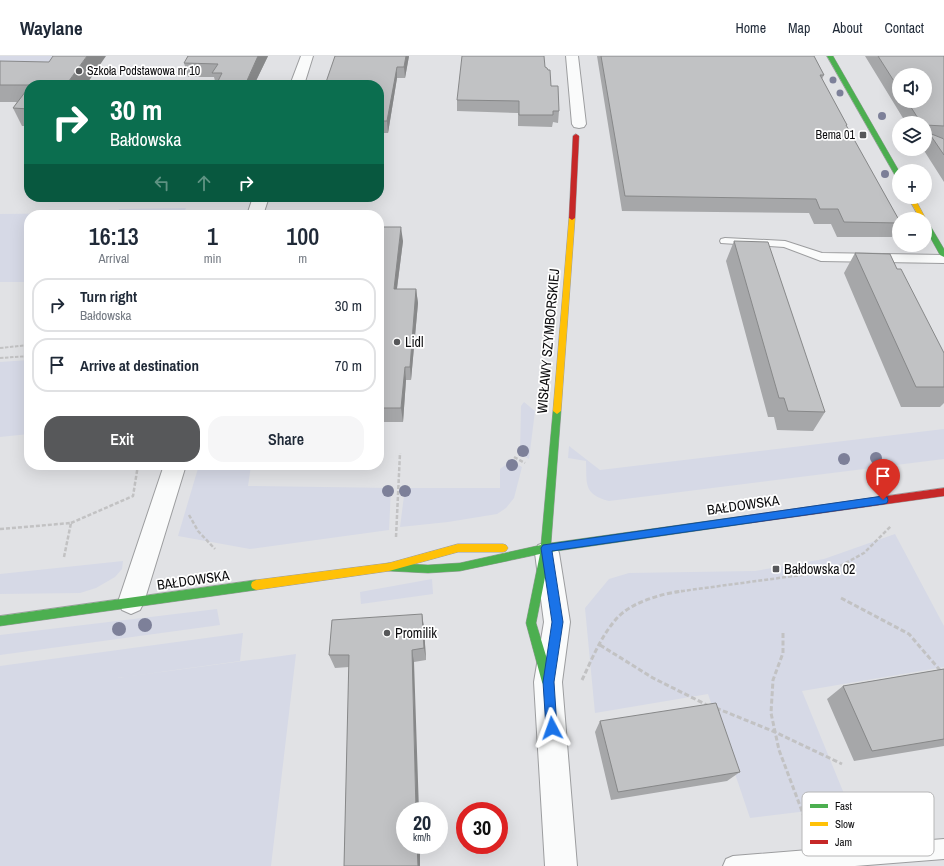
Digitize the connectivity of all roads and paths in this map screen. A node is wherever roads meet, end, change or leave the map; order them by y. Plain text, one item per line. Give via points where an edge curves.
1 (306, 56) edge
2 (572, 56) edge
3 (830, 56) edge
4 (299, 80) edge
5 (578, 130) joint
6 (892, 165) edge
7 (932, 234) edge
8 (725, 242) dead end
9 (944, 255) edge
10 (944, 259) edge
11 (24, 346) edge
12 (0, 348) edge
13 (24, 356) edge
14 (0, 358) edge
15 (400, 453) dead end
16 (514, 457) dead end
17 (530, 466) dead end
18 (137, 470) edge
19 (173, 470) edge
20 (944, 492) edge
21 (186, 512) dead end
22 (71, 523) junction
23 (894, 523) dead end
24 (0, 529) edge
25 (396, 537) dead end
26 (546, 548) junction
27 (215, 549) dead end
28 (64, 557) dead end
29 (389, 566) junction
30 (841, 598) dead end
31 (132, 602) junction
32 (0, 620) edge
33 (783, 633) dead end
34 (600, 645) junction
35 (944, 675) edge
36 (582, 680) dead end
37 (775, 732) junction
38 (842, 764) dead end
39 (802, 811) edge
40 (944, 849) edge
41 (934, 850) edge
42 (857, 856) edge
43 (561, 866) edge
44 (733, 866) edge

1 - 4 street
2 - 5 street
3 - 6 street
5 - 26 street, WISŁAWY SZYMBORSKIEJ
7 - 9 street
8 - 10 lane via 785,244 821,257
11 - 12 path
13 - 14 path
15 - 25 path
16 - 17 path
18 - 22 path via 132,496
19 - 31 street
20 - 26 street, BAŁDOWSKA
21 - 27 path via 198,531
22 - 24 path
22 - 28 path
23 - 34 path via 877,544 852,562 832,571 662,594 636,605 618,617
26 - 29 street, BAŁDOWSKA via 460,567 428,569
26 - 29 street, BAŁDOWSKA via 458,548
26 - 43 street via 557,622 548,682
29 - 31 street, BAŁDOWSKA
30 - 35 path via 909,634
31 - 32 street, BAŁDOWSKA
33 - 37 path via 783,653 773,680 771,713
34 - 36 path
34 - 37 path via 636,670 694,699
37 - 38 path
37 - 39 path via 779,750
40 - 41 lane
42 - 44 lane

